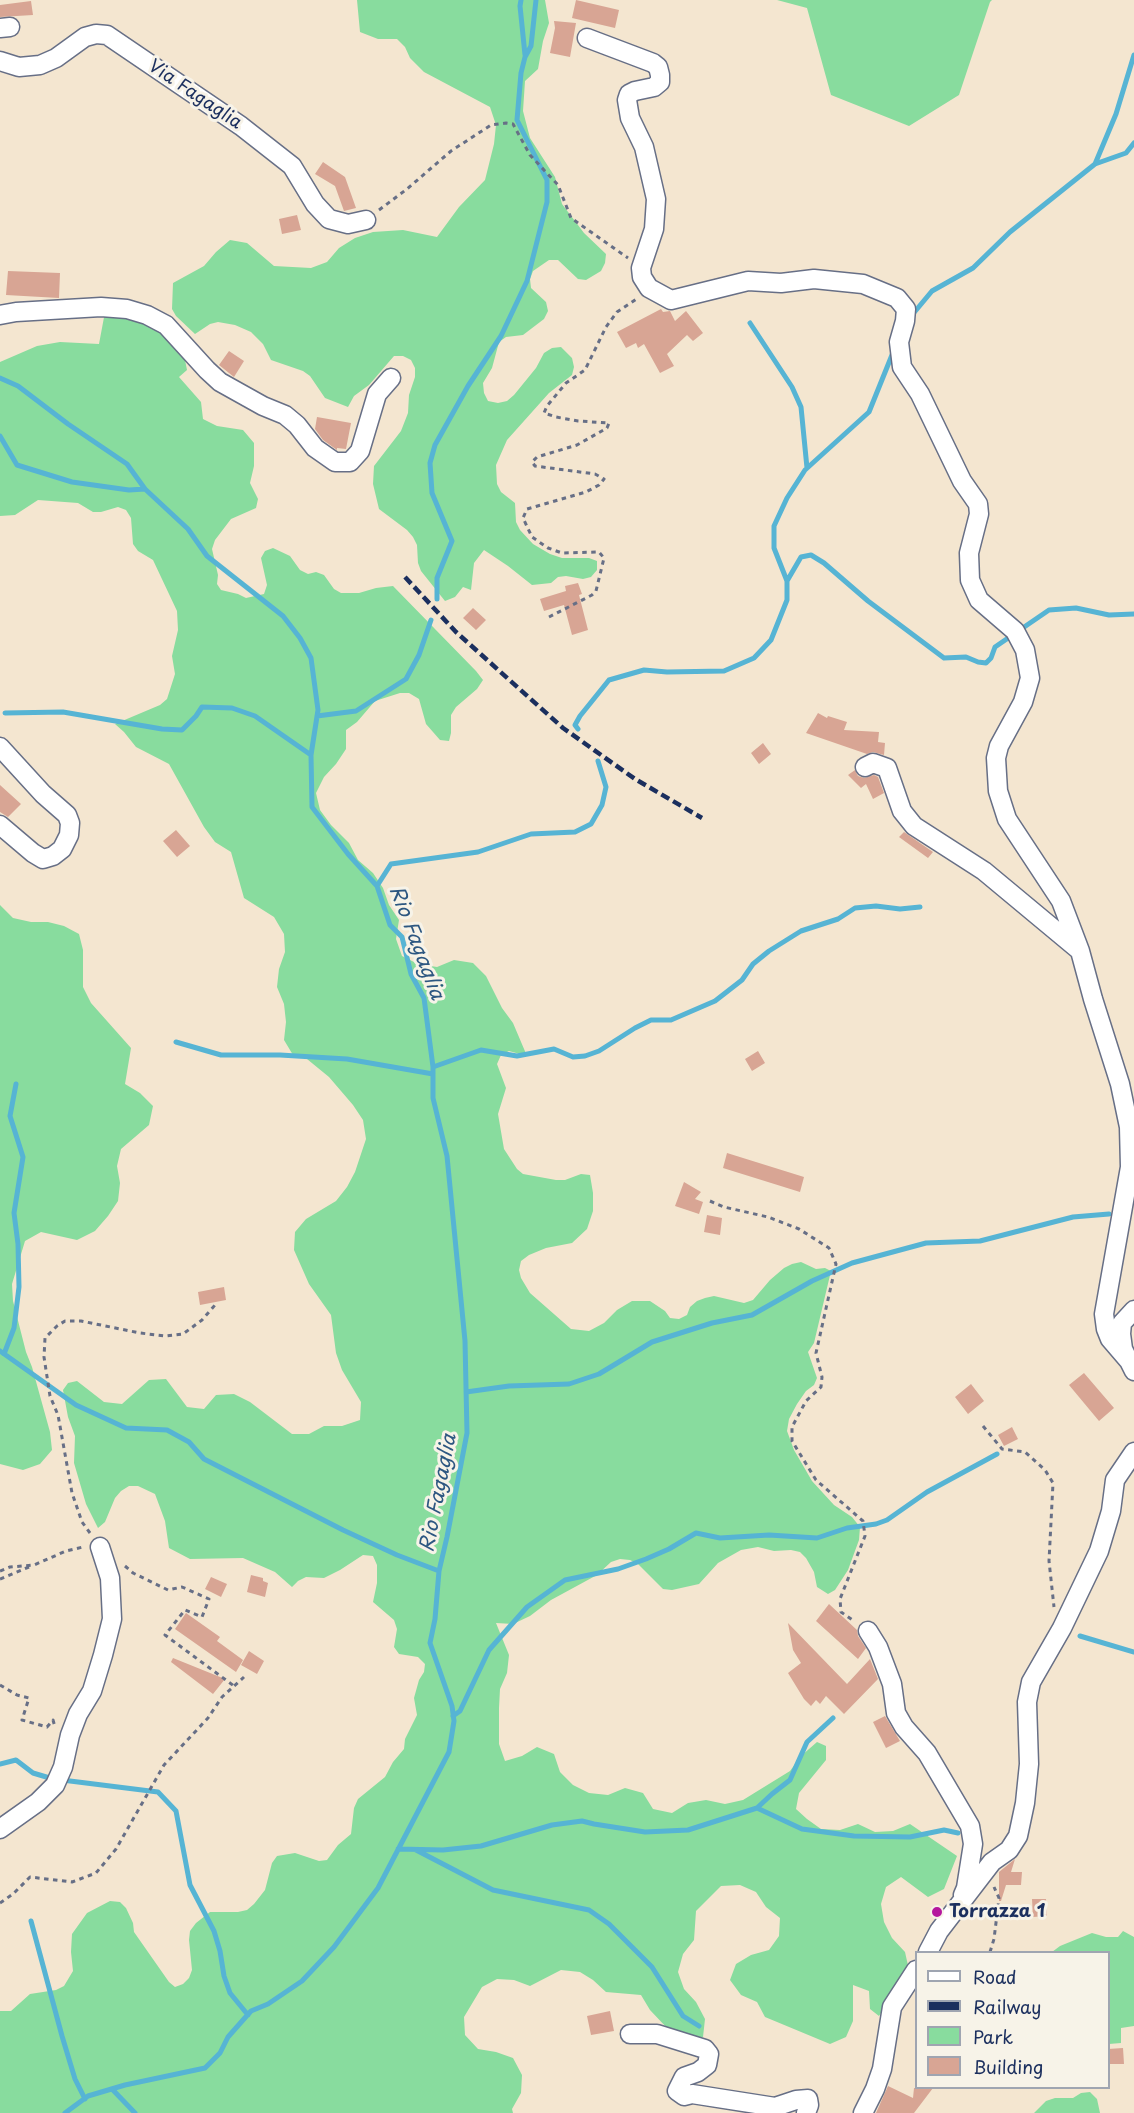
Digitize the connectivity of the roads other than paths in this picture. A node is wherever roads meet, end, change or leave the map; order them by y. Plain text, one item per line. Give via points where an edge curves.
1 (587, 38) dead end
2 (0, 61) edge
3 (366, 220) road end
4 (0, 315) edge
5 (391, 378) dead end
6 (0, 747) edge
7 (865, 767) dead end
8 (0, 825) edge
9 (1080, 951) junction
10 (1134, 1310) edge
11 (1131, 1365) edge
12 (1134, 1452) edge
13 (100, 1547) road end
14 (868, 1631) road end
15 (0, 1829) edge
16 (952, 1915) junction
17 (929, 1951) edge
18 (915, 1972) edge
19 (630, 2034) dead end
20 (806, 2113) edge
21 (863, 2113) edge

1 - 9 street via 658,67 660,82 634,91 627,100 630,118 644,147 656,199 654,229 641,268 645,284 653,291 671,300 748,281 814,279 862,284 903,303 905,321 898,342 902,367 978,504 969,553 970,580 979,600 1015,631 1025,650 1030,678 1023,702 998,752 998,791 1007,819 1061,901
2 - 3 street, Via Fagaglia via 19,67 40,66 85,38 107,35 241,126 292,166 329,219 348,224
4 - 5 street via 101,307 147,315 166,325 220,382 285,415 315,448 335,462 350,462 360,451 377,394
6 - 8 street via 67,815 70,823 62,849 43,859
7 - 9 street via 873,763 886,768 902,811 914,826 984,871
9 - 11 street via 1129,1127 1130,1167 1104,1314 1110,1339
10 - 11 street via 1122,1323 1123,1349
12 - 16 street via 1115,1480 1099,1551 1062,1628 1030,1682 1029,1764 1018,1836 1009,1850 992,1862
13 - 15 street via 110,1578 112,1618 92,1691 78,1714 55,1785
14 - 16 street via 892,1684 896,1713 927,1753 970,1826 973,1844 966,1888
16 - 17 street
18 - 21 street via 892,2007 882,2069
19 - 20 street via 657,2034 705,2049 709,2054 707,2065 684,2077 677,2091 684,2096 775,2107 808,2099

